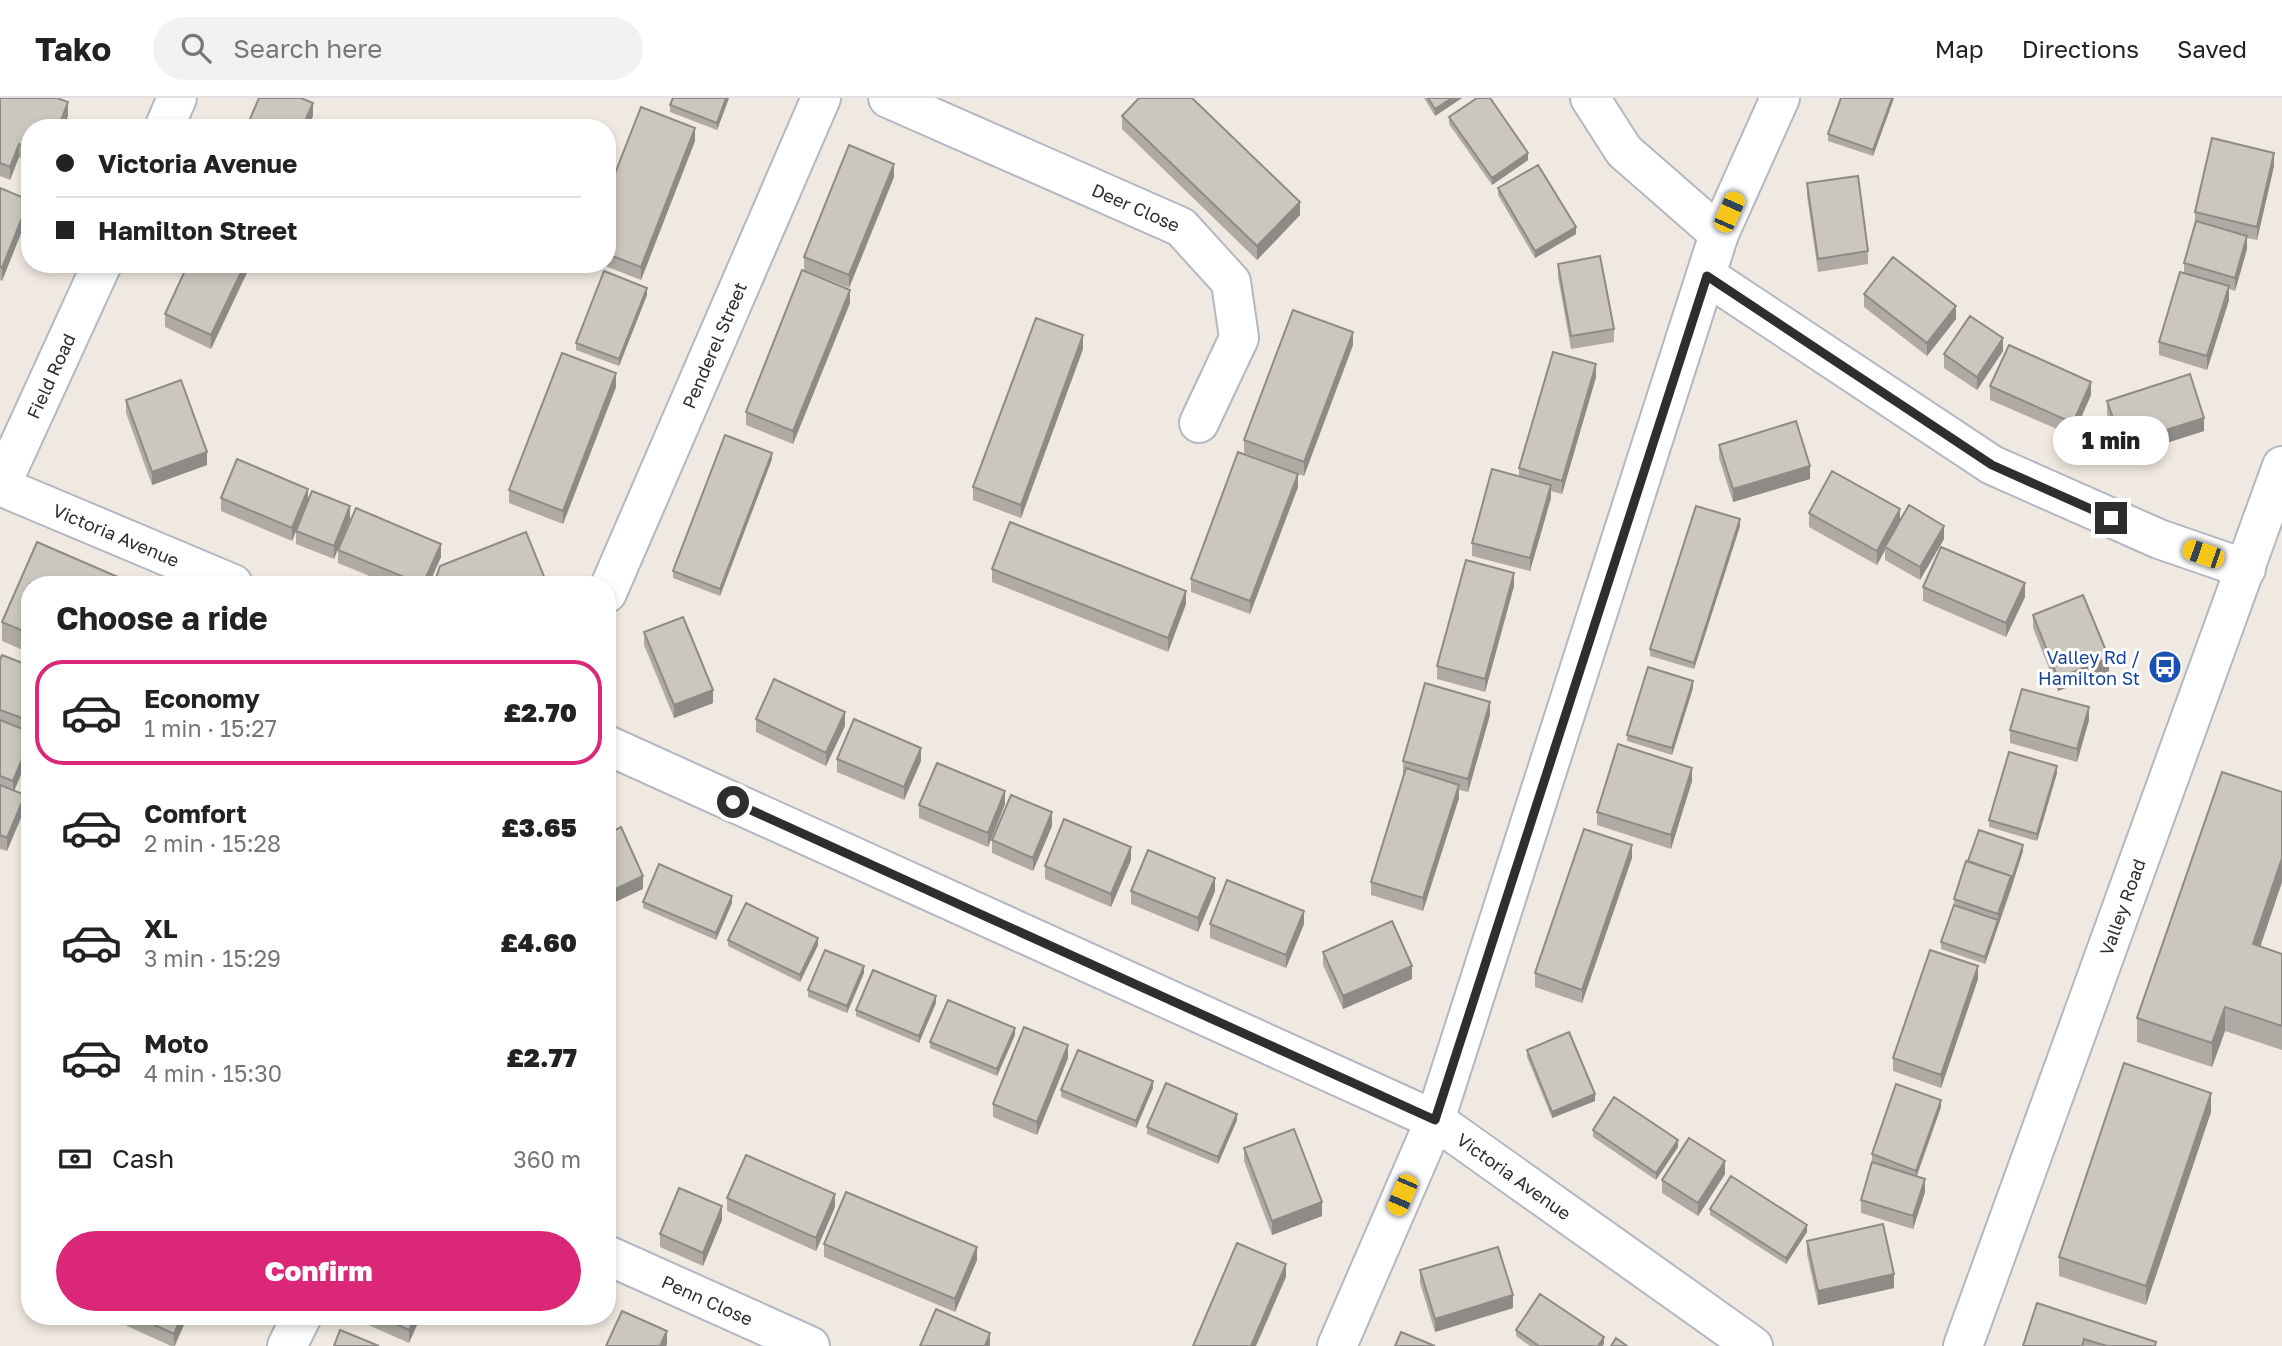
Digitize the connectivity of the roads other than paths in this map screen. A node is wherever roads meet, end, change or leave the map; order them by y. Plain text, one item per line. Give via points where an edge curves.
1 (177, 98) edge
2 (821, 98) edge
3 (888, 98) edge
4 (1590, 98) edge
5 (1780, 98) edge
6 (168, 119) edge
7 (1719, 234) junction
8 (98, 273) edge
9 (1707, 276) junction
10 (1199, 423) dead end
11 (2282, 466) edge
12 (0, 486) edge
13 (2246, 569) junction
14 (214, 576) edge
15 (614, 576) edge
16 (616, 749) edge
17 (1435, 1120) junction
18 (616, 1259) edge
19 (298, 1325) edge
20 (287, 1346) edge
21 (810, 1346) edge
22 (1337, 1346) edge
23 (1753, 1346) edge
24 (1963, 1346) edge

1 - 6 street
2 - 15 street, Penderel Street
3 - 10 street, Deer Close via 1181,227 1231,282 1239,338
4 - 7 street via 1624,151
5 - 7 street
7 - 9 street
8 - 12 street, Field Road
9 - 13 street via 1992,465 2159,539
9 - 17 street
11 - 13 street, Valley Road
12 - 14 street, Victoria Avenue
13 - 24 street, Valley Road
16 - 17 street, Victoria Avenue
17 - 22 street
17 - 23 street, Victoria Avenue
18 - 21 street, Penn Close
19 - 20 street

